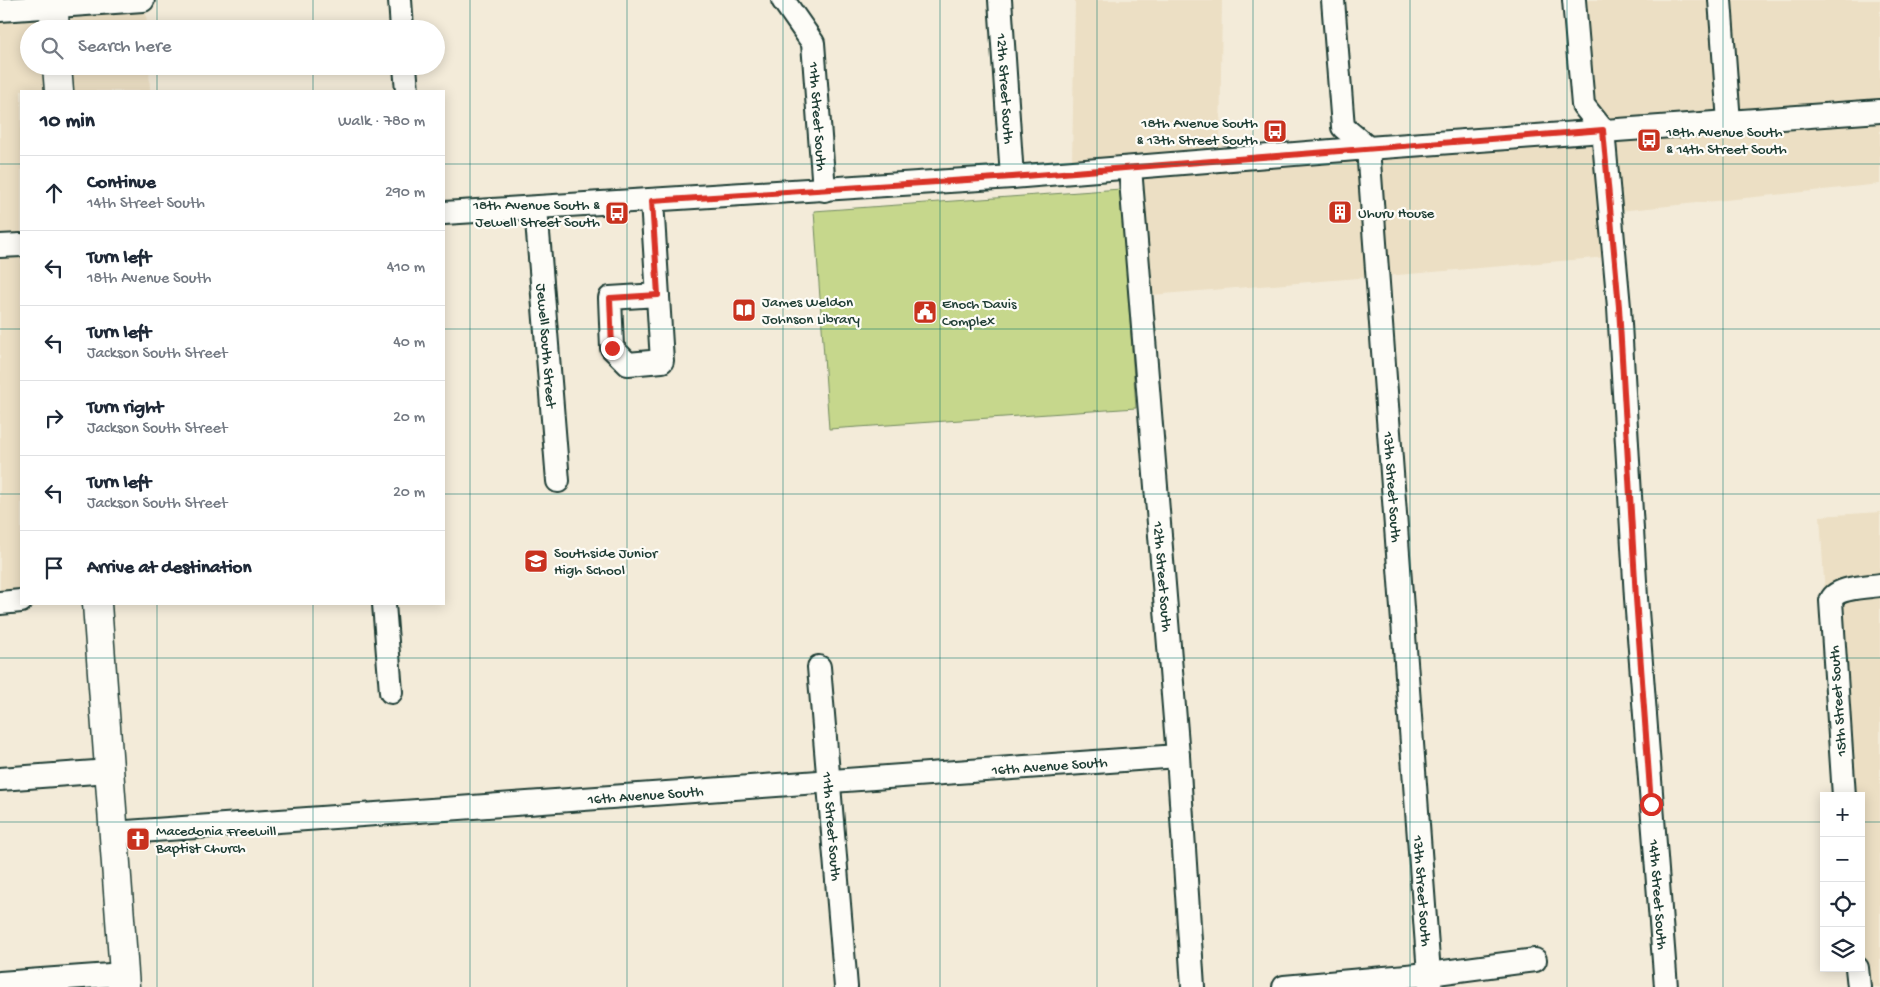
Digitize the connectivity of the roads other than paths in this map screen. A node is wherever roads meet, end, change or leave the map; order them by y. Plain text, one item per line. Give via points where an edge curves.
1 (142, 0) edge
2 (400, 0) edge
3 (784, 0) edge
4 (1000, 0) edge
5 (1333, 0) edge
6 (1574, 0) edge
7 (1720, 0) edge
8 (0, 10) edge
9 (54, 12) edge
10 (401, 20) edge
11 (58, 75) edge
12 (406, 75) edge
13 (59, 90) edge
14 (407, 90) edge
15 (1880, 111) edge
16 (1729, 122) junction
17 (1603, 130) junction
18 (1368, 148) junction
19 (1130, 168) junction
20 (1012, 177) junction
21 (824, 190) junction
22 (652, 201) junction
23 (536, 208) junction
24 (445, 214) edge
25 (20, 245) edge
26 (0, 246) edge
27 (658, 295) dead end
28 (558, 481) dead end
29 (1880, 586) edge
30 (20, 601) edge
31 (0, 603) edge
32 (97, 605) edge
33 (384, 605) edge
34 (819, 667) dead end
35 (391, 692) dead end
36 (1178, 756) junction
37 (109, 771) junction
38 (0, 779) edge
39 (828, 782) junction
40 (1844, 792) edge
41 (113, 833) junction
42 (1535, 960) dead end
43 (1857, 972) edge
44 (124, 980) edge
45 (1429, 981) edge
46 (0, 983) edge
47 (846, 987) edge
48 (1193, 987) edge
49 (1284, 987) edge
50 (1666, 987) edge
51 (1859, 987) edge

1 - 9 street
2 - 10 street
3 - 21 street, 11th Street South via 813,43
4 - 20 street, 12th Street South
5 - 18 street via 1343,127
6 - 17 street via 1582,106
7 - 16 street
8 - 9 street
11 - 13 main road
12 - 14 street
15 - 16 street
16 - 17 street
17 - 18 street
17 - 50 street, 14th Street South via 1619,307 1636,598
18 - 19 street
18 - 45 street, 13th Street South
19 - 20 street
19 - 36 street, 12th Street South
20 - 21 street
21 - 22 street
22 - 23 street
22 - 27 street
23 - 24 street
23 - 28 street, Jewell South Street
25 - 26 street
29 - 40 street, 15th Street South via 1839,591 1832,597 1830,606
30 - 31 street
32 - 37 main road
33 - 35 street
34 - 39 street, 11th Street South
36 - 39 street, 16th Avenue South
36 - 48 street, 12th Street South
37 - 38 street
37 - 41 main road
39 - 41 street, 16th Avenue South
39 - 47 street, 11th Street South
41 - 44 main road
42 - 45 street
43 - 51 street
44 - 46 street
45 - 49 street

